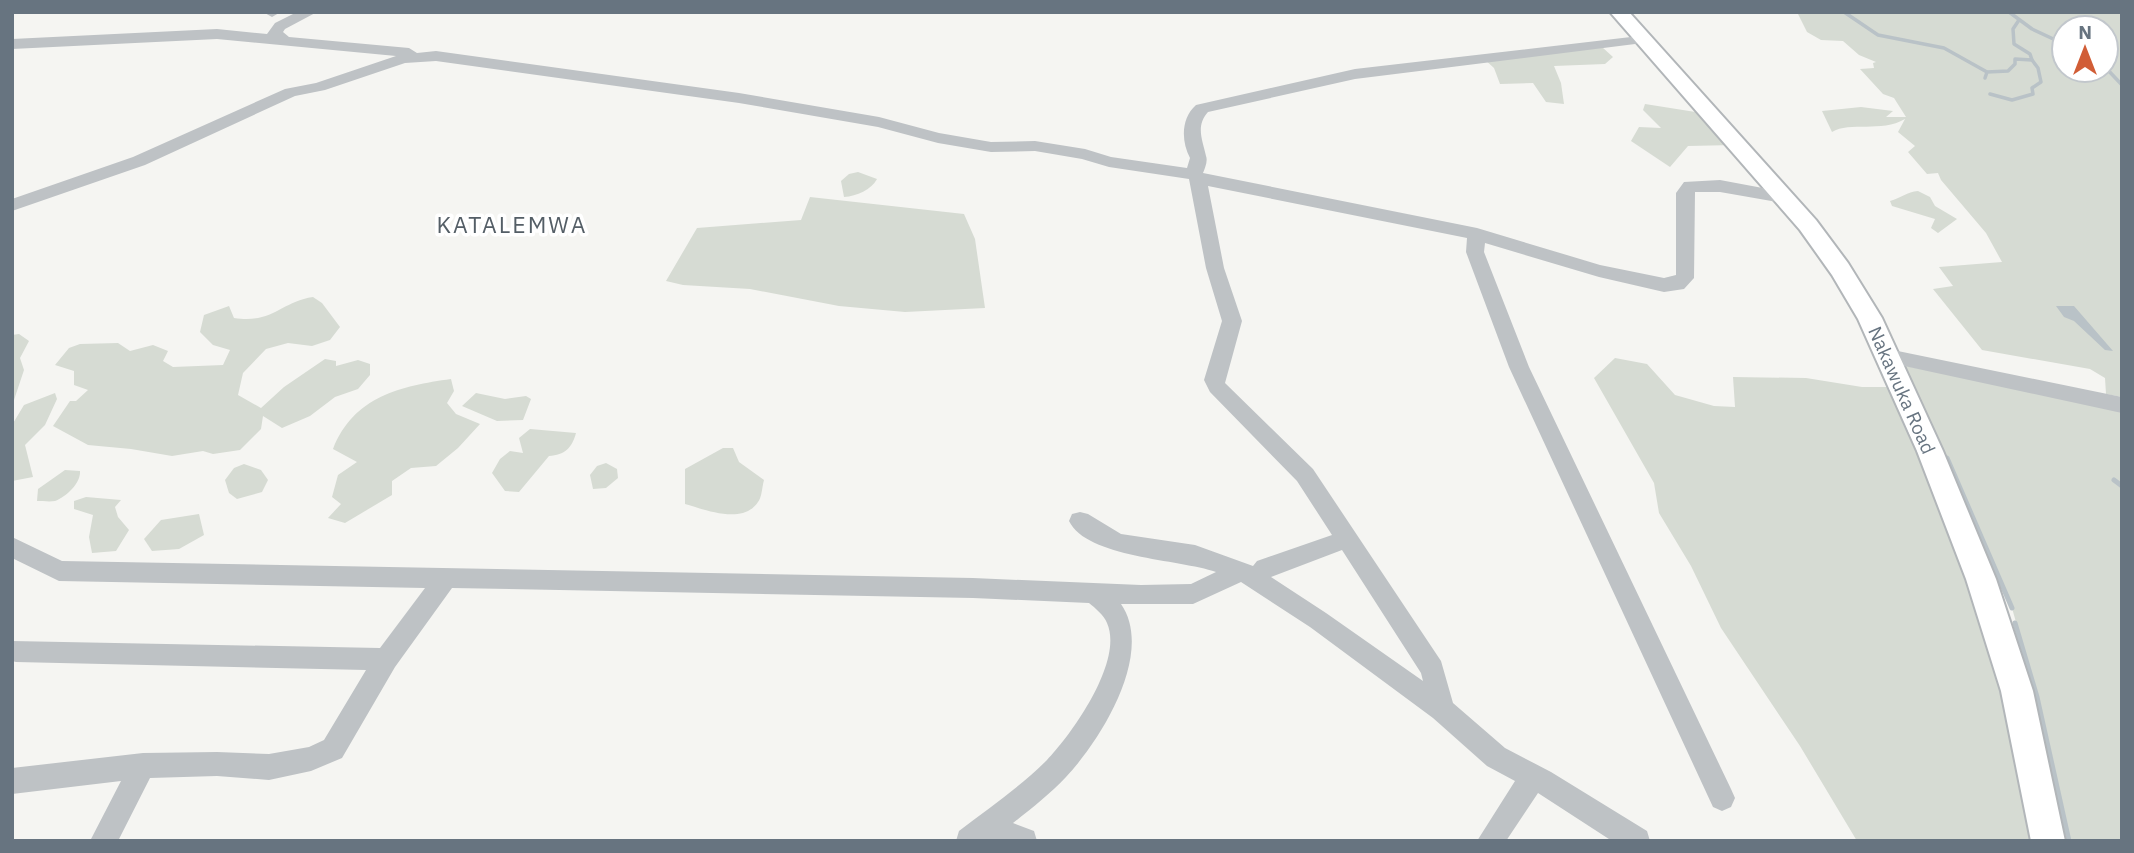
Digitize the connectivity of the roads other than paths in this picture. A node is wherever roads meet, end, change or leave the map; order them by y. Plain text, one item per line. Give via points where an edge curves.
1 (310, 12) edge
2 (1619, 12) edge
3 (276, 21) edge
4 (1643, 38) junction
5 (12, 44) edge
6 (436, 56) junction
7 (1196, 176) junction
8 (1783, 197) junction
9 (12, 205) edge
10 (1477, 234) junction
11 (1888, 356) junction
12 (2122, 405) edge
13 (1080, 521) dead end
14 (1346, 539) junction
15 (12, 547) edge
16 (1249, 575) junction
17 (447, 577) junction
18 (1094, 593) junction
19 (1133, 595) junction
20 (1116, 617) junction
21 (16, 651) dead end
22 (386, 659) junction
23 (1442, 710) junction
24 (143, 766) junction
25 (1533, 777) junction
26 (12, 781) edge
27 (1722, 798) dead end
28 (103, 841) edge
29 (970, 841) edge
30 (1024, 841) edge
31 (1490, 841) edge
32 (1637, 841) edge
33 (2048, 841) edge

1 - 3 street
2 - 4 main road, Nakawuka Road
3 - 5 street via 217,34
3 - 6 street
4 - 7 street via 1365,73 1202,108 1194,119 1193,148 1199,158
4 - 8 main road, Nakawuka Road
6 - 7 street via 739,97 879,122 938,138 991,147 1035,145
6 - 9 street via 403,59 291,92 139,161
7 - 10 street
7 - 14 street via 1215,268 1232,321 1214,380 1305,475
8 - 10 street via 1720,186 1690,186 1685,193 1685,278 1670,285 1599,271
8 - 11 main road, Nakawuka Road via 1847,280
10 - 27 street via 1475,253 1519,367
11 - 12 street
11 - 33 main road, Nakawuka Road via 1981,579 2017,691
13 - 16 street via 1118,543 1195,555
14 - 16 street
14 - 23 street via 1432,669
15 - 17 street via 59,570
16 - 19 street via 1193,594
16 - 23 street
17 - 18 street
17 - 22 street
18 - 19 street
18 - 20 street
19 - 20 street via 1119,606
20 - 29 street via 1121,626 1120,662 1099,710 1057,768
21 - 22 street
22 - 24 street via 333,749 312,759 269,766
23 - 25 street via 1496,757
24 - 26 street
24 - 28 street
25 - 31 street
25 - 32 street
29 - 30 street via 1006,834

